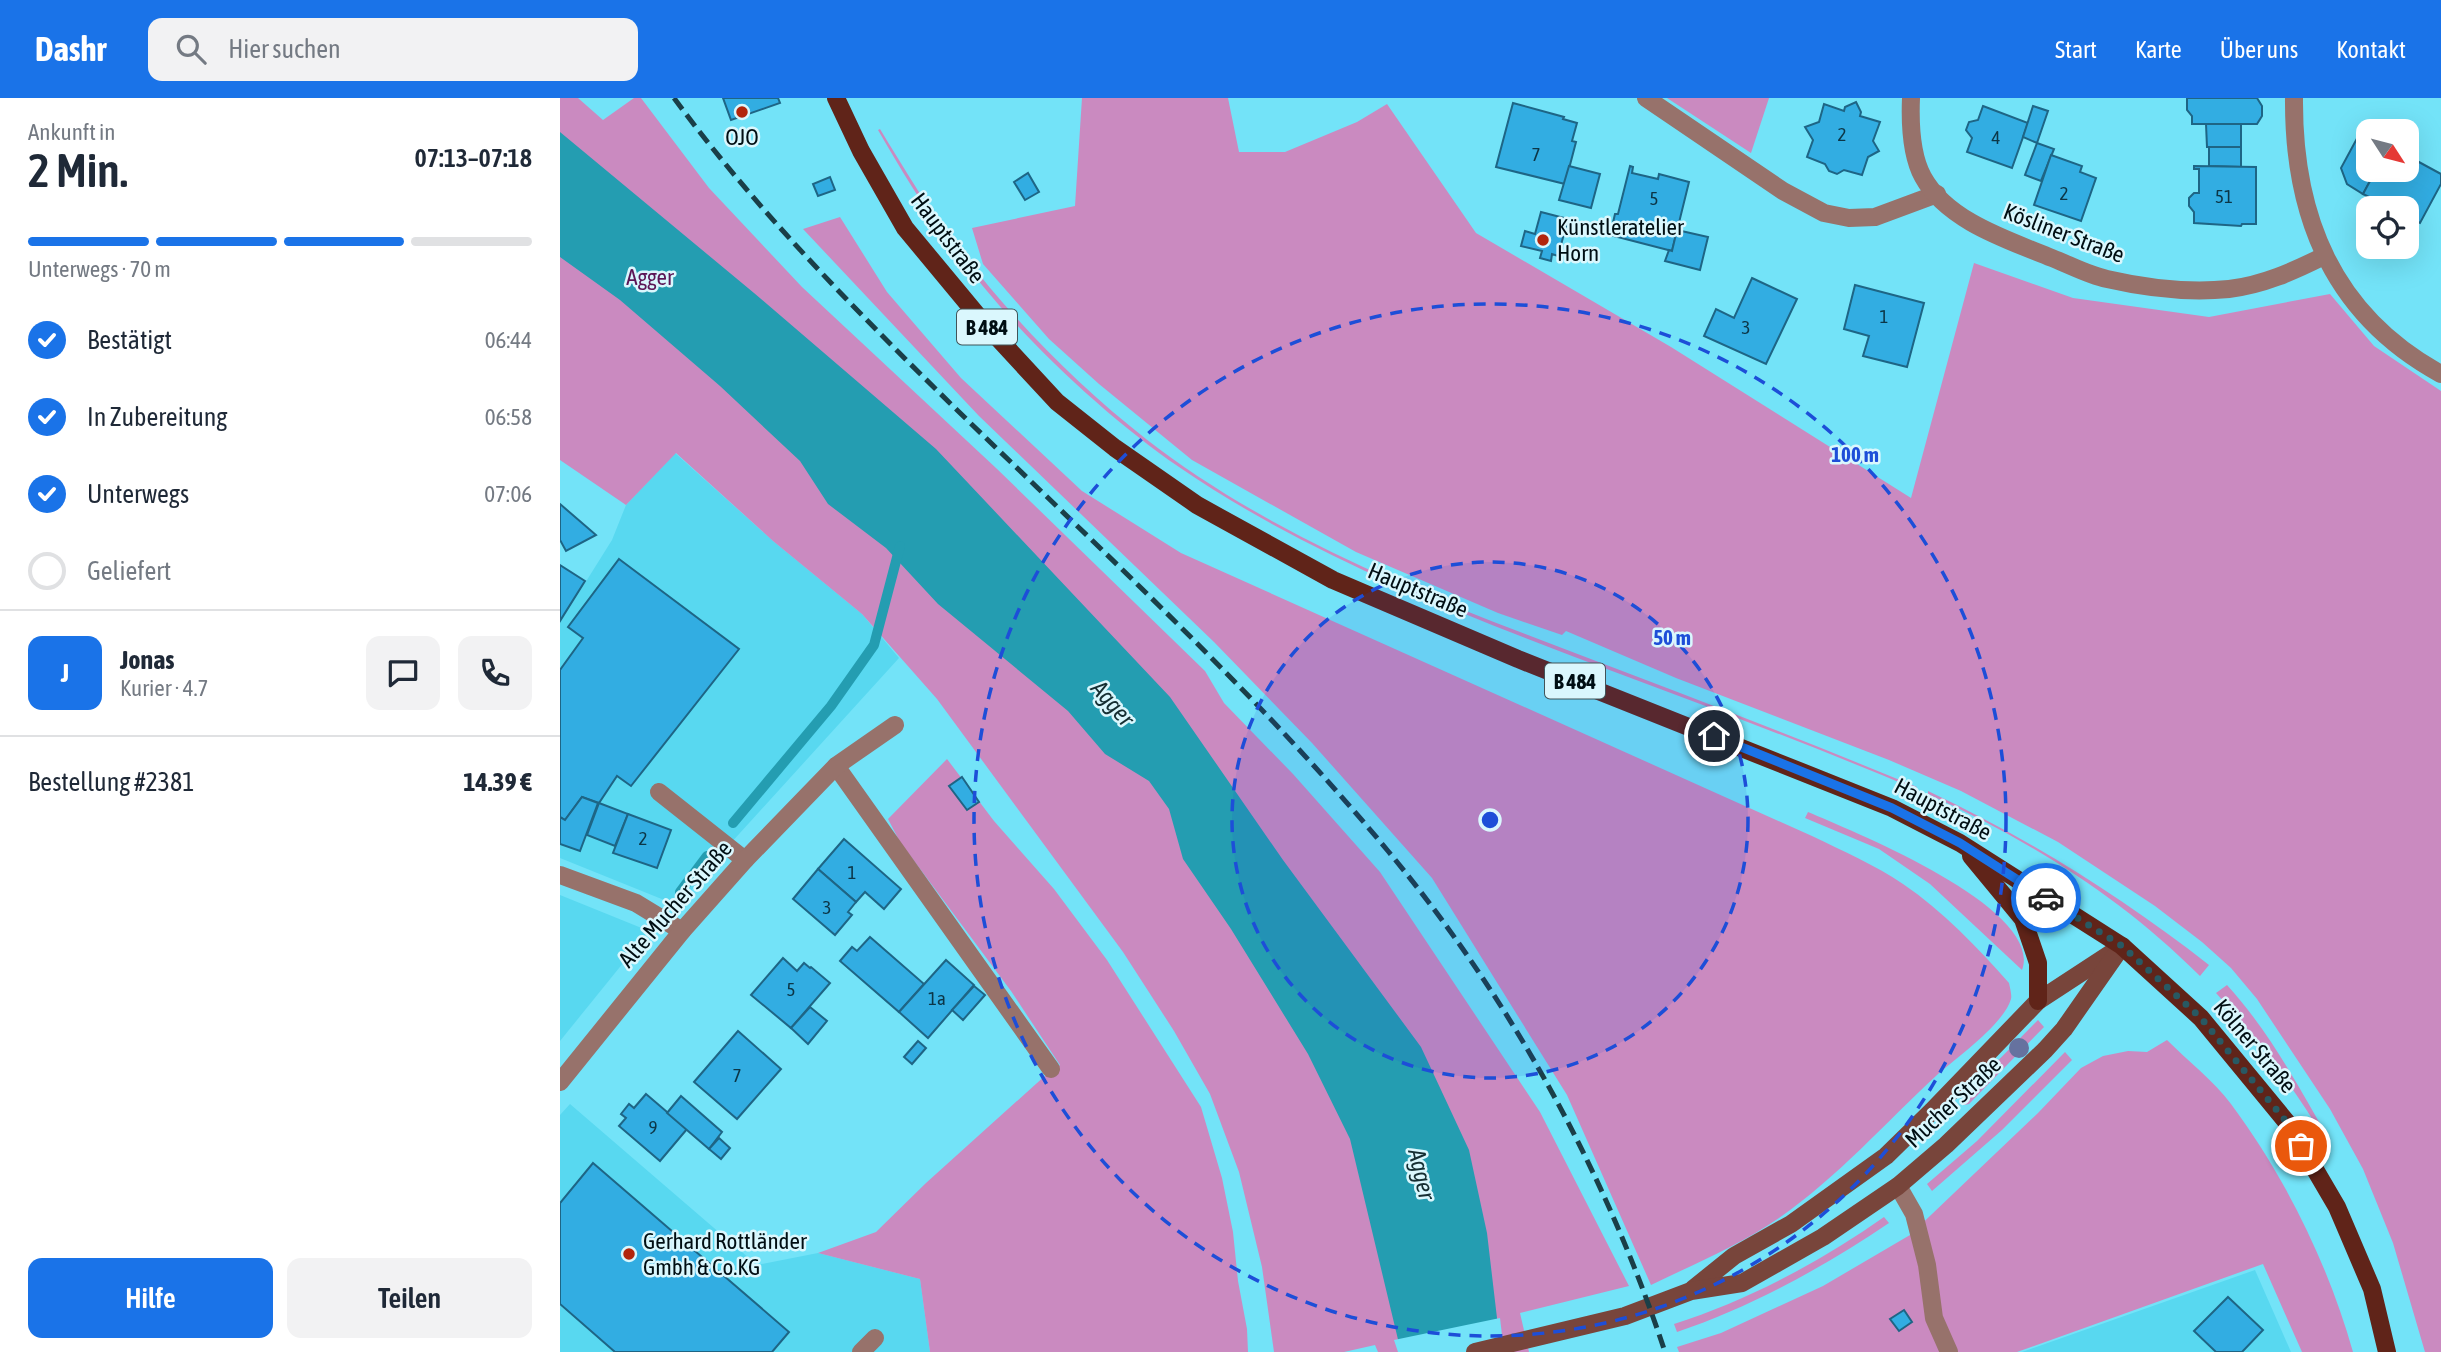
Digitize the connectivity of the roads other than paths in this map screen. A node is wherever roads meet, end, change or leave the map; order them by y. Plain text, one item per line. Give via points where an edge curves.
1 (836, 98) edge
2 (1646, 98) edge
3 (1911, 98) edge
4 (2294, 98) edge
5 (1937, 194) junction
6 (2324, 256) junction
7 (2441, 374) edge
8 (895, 725) dead end
9 (836, 765) junction
10 (659, 792) dead end
11 (1960, 843) junction
12 (745, 860) junction
13 (560, 875) edge
14 (682, 930) junction
15 (2122, 946) junction
16 (2038, 1001) junction
17 (1051, 1069) dead end
18 (560, 1082) edge
19 (1898, 1186) junction
20 (1691, 1291) junction
21 (875, 1338) dead end
22 (861, 1352) edge
23 (1475, 1352) edge
24 (1949, 1352) edge
25 (2387, 1352) edge

1 - 11 main road, Hauptstraße / B 484 via 905,228 983,322 1057,402 1197,505 1333,580 1892,808
2 - 5 street via 1783,191 1824,213 1875,217
3 - 5 street, Kösliner Straße via 1918,159 1923,176
4 - 6 street via 2298,164
5 - 6 street, Kösliner Straße via 1983,228 2031,250 2104,279 2163,289 2230,289 2290,273
6 - 7 street via 2343,289 2378,330
8 - 9 street, Alte Mucher Straße
9 - 12 street, Alte Mucher Straße
9 - 17 street
10 - 12 street
11 - 15 main road, Hauptstraße / B 484
11 - 16 main road, B 484 via 2024,919 2038,963
12 - 14 street, Alte Mucher Straße
13 - 14 street via 636,903
14 - 18 street, Alte Mucher Straße
15 - 16 main road, Mucher Straße
15 - 19 main road, Mucher Straße via 2055,1040
15 - 25 main road, Kölner Straße / B 484 via 2201,1018 2289,1125 2337,1207 2372,1289
16 - 20 main road, Mucher Straße via 1886,1156 1791,1224 1734,1256
19 - 20 main road, Mucher Straße via 1823,1237 1742,1283
19 - 24 street via 1914,1214 1934,1318
20 - 23 main road, Mucher Straße via 1580,1329
21 - 22 street

